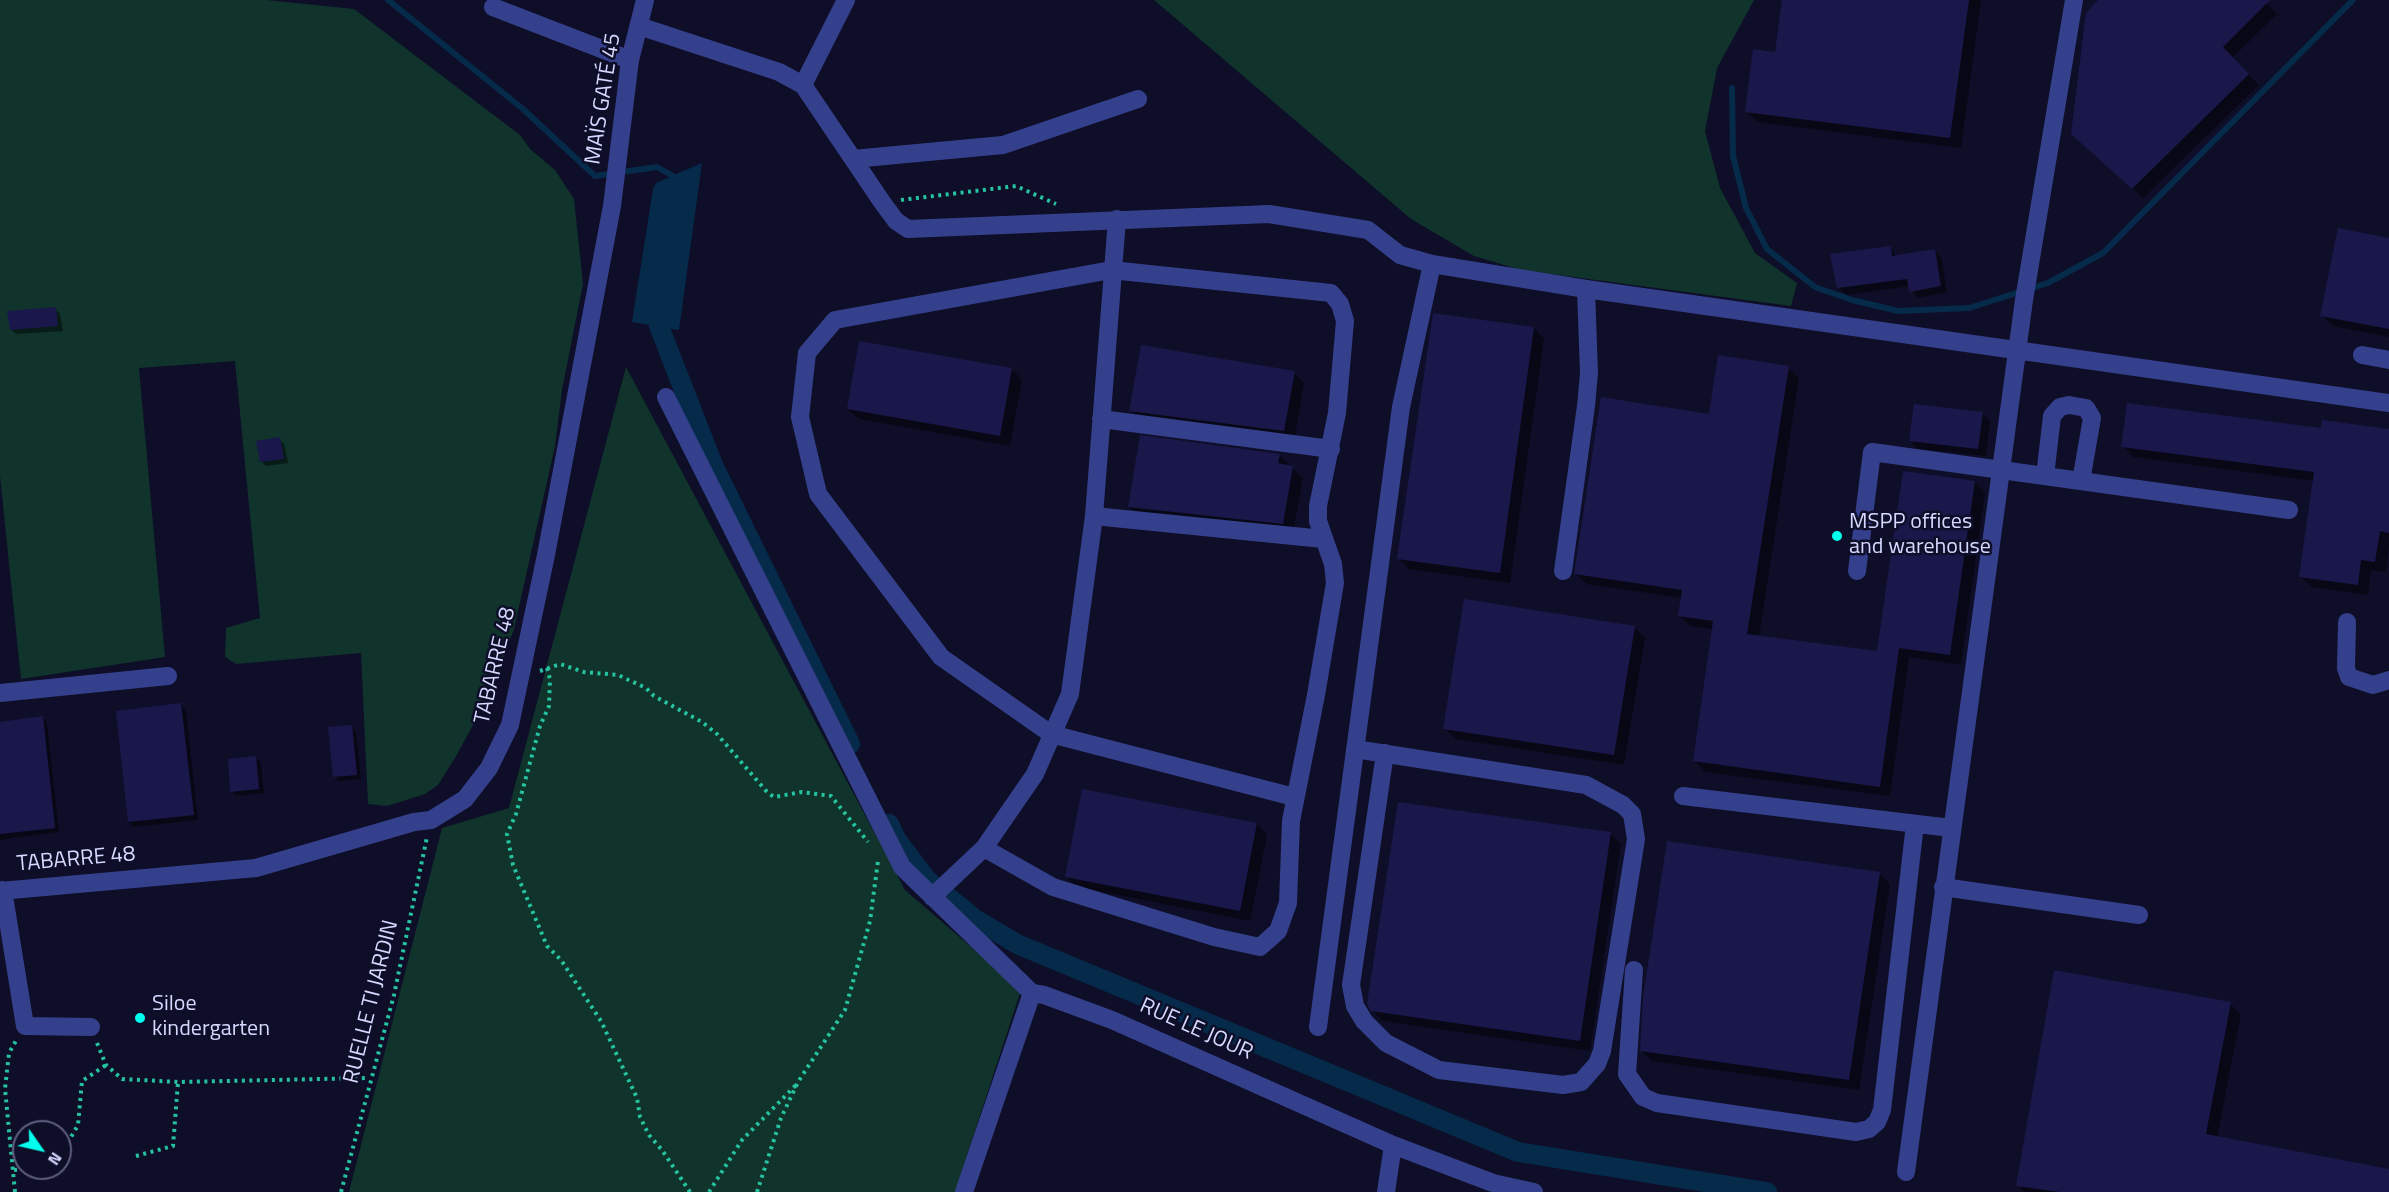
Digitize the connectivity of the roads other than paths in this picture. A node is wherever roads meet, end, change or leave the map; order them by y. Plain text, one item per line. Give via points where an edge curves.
1 (645, 0) edge
2 (846, 0) edge
3 (2074, 0) edge
4 (493, 7) dead end
5 (639, 26) junction
6 (630, 60) junction
7 (803, 85) junction
8 (1138, 99) dead end
9 (853, 159) junction
10 (612, 207) joint
11 (1117, 219) junction
12 (1432, 264) junction
13 (1111, 270) junction
14 (1586, 289) junction
15 (2017, 351) junction
16 (2362, 355) dead end
17 (2389, 360) edge
18 (666, 397) dead end
19 (2389, 403) edge
20 (1101, 419) junction
21 (1332, 449) junction
22 (2001, 470) junction
23 (2045, 476) junction
24 (2081, 481) junction
25 (2289, 510) dead end
26 (1094, 516) junction
27 (1323, 539) junction
28 (1563, 571) dead end
29 (1857, 571) dead end
30 (2347, 622) dead end
31 (168, 676) dead end
32 (2389, 681) edge
33 (0, 693) edge
34 (1051, 734) junction
35 (1356, 749) junction
36 (1385, 753) junction
37 (1683, 796) dead end
38 (1294, 797) junction
39 (1915, 824) junction
40 (1951, 828) junction
41 (984, 848) junction
42 (1943, 888) junction
43 (2, 891) edge
44 (932, 897) junction
45 (2139, 915) dead end
46 (1634, 970) dead end
47 (1032, 993) junction
48 (91, 1027) road end
49 (1318, 1027) dead end
50 (1393, 1145) junction
51 (1906, 1172) dead end
52 (964, 1192) edge
53 (1386, 1192) edge
54 (1534, 1192) edge

1 - 5 street, MAÏS GATÉ 45
2 - 7 street
3 - 15 street
4 - 6 street
5 - 6 street, MAÏS GATÉ 45
5 - 7 street via 779,72
6 - 10 street, MAÏS GATÉ 45
7 - 9 street
8 - 9 street via 1003,145
9 - 11 street via 896,221 908,229
10 - 43 street, TABARRE 48 via 510,725 489,768 465,799 431,820 256,868
11 - 12 street via 1269,214 1368,230 1400,255
11 - 13 street
12 - 14 street
12 - 35 street via 1401,407
13 - 20 street
13 - 21 street via 1331,293 1340,303 1345,321
13 - 34 street via 835,320 807,353 800,417 818,494 941,657
14 - 15 street
14 - 28 street via 1588,384
15 - 19 street
15 - 22 street
16 - 17 street
18 - 44 street via 902,867
20 - 21 street
20 - 26 street
21 - 27 street via 1318,506
22 - 23 street
22 - 29 street via 1872,452
22 - 40 street
23 - 24 street
23 - 24 street via 2052,416 2060,407 2069,405 2085,408 2092,418
24 - 25 street
26 - 27 street
26 - 34 street via 1070,693
27 - 38 street via 1333,564 1335,583
30 - 32 street via 2349,676 2373,686
31 - 33 street
34 - 38 street
34 - 41 street via 1035,774
35 - 36 street
35 - 49 street
36 - 36 street via 1586,785 1632,814 1636,839 1602,1051 1597,1064 1581,1082 1563,1085 1439,1070 1386,1043 1355,1006 1351,985
37 - 39 street
38 - 41 street via 1288,903 1278,931 1260,947 1214,937 1053,887
39 - 40 street
39 - 46 street via 1882,1110 1869,1129 1845,1131 1657,1103 1642,1097 1627,1074
40 - 42 street
41 - 44 street
42 - 45 street
42 - 51 street
43 - 48 street via 24,1026
44 - 47 street
47 - 50 street, RUE LE JOUR via 1112,1020
47 - 52 street
50 - 53 street
50 - 54 street, RUE LE JOUR via 1493,1183

